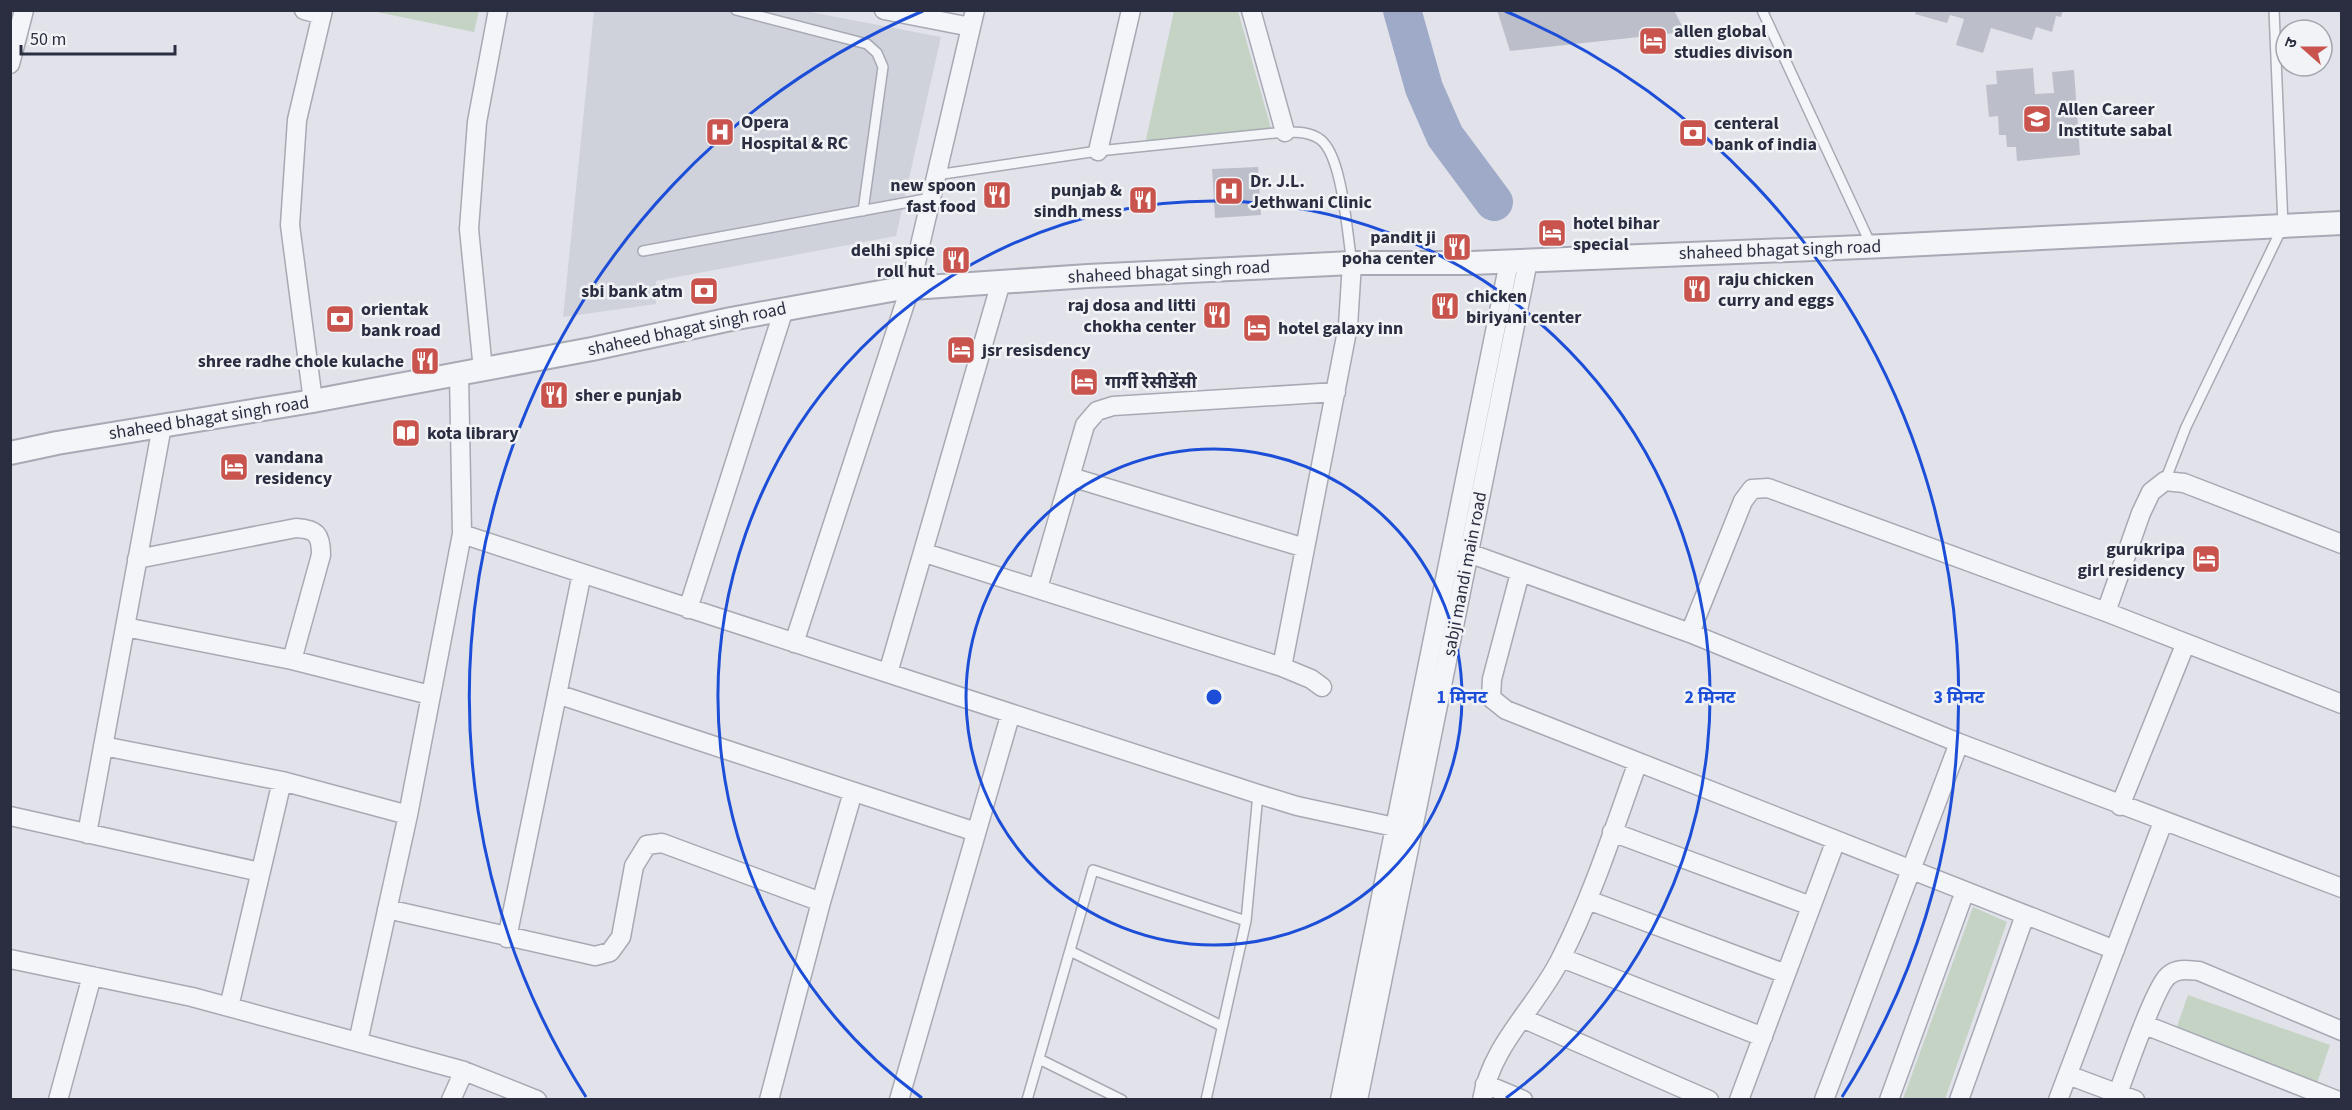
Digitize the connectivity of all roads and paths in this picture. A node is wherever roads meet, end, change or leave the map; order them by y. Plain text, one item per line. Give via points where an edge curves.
1 (24, 10) edge
2 (498, 10) edge
3 (736, 10) edge
4 (884, 10) edge
5 (1131, 10) edge
6 (1251, 10) edge
7 (1761, 10) edge
8 (2274, 10) edge
9 (316, 12) edge
10 (973, 19) edge
11 (10, 64) edge
12 (1285, 132) junction
13 (1098, 151) junction
14 (936, 175) junction
15 (931, 198) junction
16 (863, 211) junction
17 (2342, 223) edge
18 (2283, 226) junction
19 (1872, 247) junction
20 (643, 251) dead end
21 (1519, 261) junction
22 (1352, 263) junction
23 (1000, 282) junction
24 (910, 288) junction
25 (784, 309) junction
26 (483, 370) junction
27 (459, 374) junction
28 (1336, 392) junction
29 (313, 401) junction
30 (162, 426) junction
31 (10, 453) edge
32 (1071, 477) junction
33 (2165, 481) junction
34 (462, 534) junction
35 (2342, 544) edge
36 (1452, 547) junction
37 (1305, 548) junction
38 (925, 553) junction
39 (1469, 554) junction
40 (137, 559) junction
41 (582, 573) junction
42 (1520, 573) junction
43 (1038, 588) junction
44 (688, 609) junction
45 (2106, 612) junction
46 (125, 627) junction
47 (1690, 633) junction
48 (794, 644) junction
49 (2185, 645) junction
50 (292, 660) junction
51 (1282, 668) junction
52 (888, 673) junction
53 (1322, 687) dead end
54 (557, 694) junction
55 (430, 695) junction
56 (2342, 704) edge
57 (1010, 716) junction
58 (1959, 743) junction
59 (103, 746) junction
60 (1638, 762) junction
61 (282, 781) junction
62 (853, 792) junction
63 (1257, 794) junction
64 (2120, 806) junction
65 (408, 815) junction
66 (10, 816) edge
67 (2163, 822) junction
68 (1404, 829) junction
69 (976, 832) junction
70 (1612, 832) junction
71 (87, 834) junction
72 (1836, 840) junction
73 (1911, 870) junction
74 (260, 872) junction
75 (2342, 888) edge
76 (1965, 891) junction
77 (1588, 900) junction
78 (821, 902) junction
79 (1811, 906) junction
80 (387, 909) junction
81 (2025, 915) junction
82 (1246, 921) junction
83 (507, 938) junction
84 (2115, 950) junction
85 (1070, 951) junction
86 (10, 958) edge
87 (1562, 958) junction
88 (1786, 974) junction
89 (92, 976) junction
90 (229, 1007) junction
91 (1522, 1018) junction
92 (2145, 1025) junction
93 (1222, 1026) junction
94 (2342, 1031) edge
95 (1763, 1037) junction
96 (358, 1042) junction
97 (1039, 1059) junction
98 (464, 1071) junction
99 (2068, 1075) junction
100 (1484, 1092) edge
101 (2126, 1096) edge
102 (1829, 1098) edge
103 (58, 1100) edge
104 (451, 1100) edge
105 (537, 1100) edge
106 (769, 1100) edge
107 (899, 1100) edge
108 (1027, 1100) edge
109 (1122, 1100) edge
110 (1206, 1100) edge
111 (1340, 1100) edge
112 (1358, 1100) edge
113 (1523, 1100) edge
114 (1708, 1100) edge
115 (1739, 1100) edge
116 (1889, 1100) edge
117 (1959, 1100) edge
118 (2058, 1100) edge
119 (2336, 1100) edge

1 - 11 street
2 - 26 street via 477,122 469,229
3 - 16 lane via 867,44 877,53 884,67
4 - 10 street
5 - 13 street
6 - 12 street
7 - 19 lane
8 - 18 lane
9 - 29 street via 297,120 290,225
10 - 14 street
12 - 13 lane
12 - 22 lane via 1306,133 1322,141 1331,155
13 - 14 lane
14 - 15 street
15 - 16 lane
15 - 24 street
16 - 20 lane
17 - 18 street, shaheed bhagat singh road
18 - 19 street, shaheed bhagat singh road
18 - 33 lane via 2186,427
19 - 21 street, shaheed bhagat singh road
21 - 22 street, shaheed bhagat singh road
21 - 36 street
21 - 39 street, sabji mandi main road
22 - 23 street, shaheed bhagat singh road
22 - 28 street via 1348,326
23 - 24 street, shaheed bhagat singh road
23 - 38 street
24 - 25 street, shaheed bhagat singh road
24 - 48 street
25 - 26 street, shaheed bhagat singh road
25 - 44 street
26 - 27 street, shaheed bhagat singh road
27 - 29 street, shaheed bhagat singh road
27 - 34 street
28 - 32 street via 1105,408 1085,425
28 - 37 street
29 - 30 street, shaheed bhagat singh road
30 - 31 street, shaheed bhagat singh road
30 - 40 street
32 - 37 street
32 - 43 street
33 - 35 street via 2184,483
33 - 45 street via 2151,492 2140,513
34 - 41 street
34 - 55 street
36 - 39 street
36 - 68 street
37 - 51 street
38 - 43 street
38 - 52 street
39 - 42 street
39 - 68 street, sabji mandi main road
40 - 46 street
40 - 50 street via 296,528 317,533 321,555
41 - 44 street
41 - 54 street
42 - 47 street
42 - 60 street via 1492,679 1491,698 1506,710
43 - 51 street
44 - 48 street
45 - 47 street via 1768,488 1752,489 1743,501
45 - 49 street
46 - 50 street
46 - 59 street
47 - 58 street
48 - 52 street
49 - 56 street
49 - 64 street
50 - 55 street
51 - 53 street
52 - 57 street
54 - 62 street
54 - 83 street
55 - 65 street
57 - 63 street
57 - 69 street
58 - 64 street
58 - 73 street
59 - 61 street
59 - 71 street
60 - 70 street
60 - 72 street
61 - 65 street
61 - 74 street
62 - 69 street
62 - 78 street
63 - 68 street
63 - 82 lane
64 - 67 street
65 - 80 street
66 - 71 street
67 - 75 street
67 - 84 street
68 - 111 street
68 - 112 street, sabji mandi main road
69 - 107 street
70 - 77 street
70 - 79 street
71 - 74 street
72 - 73 street
72 - 79 street
73 - 76 street
73 - 102 street
74 - 90 street
76 - 81 street
76 - 116 street
77 - 87 street
77 - 88 street
78 - 83 street via 662,843 647,845 634,866 621,937 610,952 595,956
78 - 106 street
79 - 88 street
80 - 83 street
80 - 96 street
81 - 84 street
81 - 117 street
82 - 85 lane via 1093,870
82 - 93 lane
84 - 99 street
85 - 93 lane
85 - 97 lane
86 - 89 street
87 - 91 street
87 - 95 street
88 - 95 street
89 - 90 street
89 - 103 street
90 - 96 street
91 - 100 street via 1502,1045
91 - 114 street
92 - 94 street via 2167,977 2182,969 2199,971
92 - 101 street
92 - 119 street
93 - 110 lane
95 - 115 street
96 - 98 street
97 - 108 lane
97 - 109 lane
98 - 104 street
98 - 105 street
99 - 101 street
99 - 118 street
100 - 113 street

